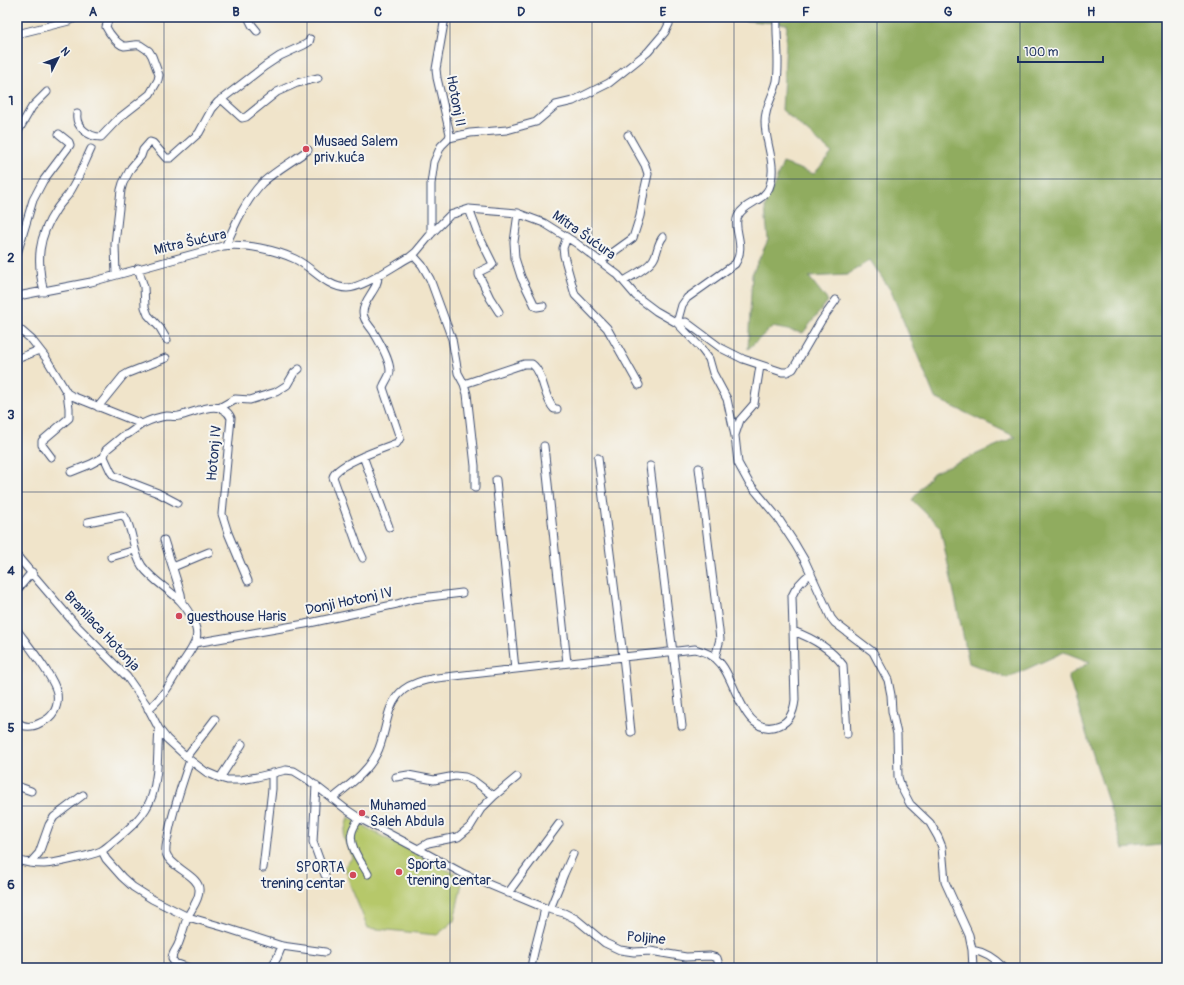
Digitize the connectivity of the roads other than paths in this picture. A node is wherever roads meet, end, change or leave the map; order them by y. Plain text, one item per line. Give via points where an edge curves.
1 (77, 17) edge
2 (109, 17) edge
3 (248, 17) edge
4 (445, 17) edge
5 (777, 17) edge
6 (669, 24) dead end
7 (257, 31) dead end
8 (17, 34) edge
9 (310, 39) dead end
10 (318, 78) dead end
11 (47, 92) dead end
12 (222, 99) junction
13 (78, 114) dead end
14 (17, 133) edge
15 (59, 134) dead end
16 (628, 135) dead end
17 (449, 138) junction
18 (91, 149) dead end
19 (308, 150) dead end
20 (469, 209) junction
21 (518, 213) junction
22 (431, 234) junction
23 (567, 237) junction
24 (664, 237) dead end
25 (226, 245) junction
26 (17, 254) edge
27 (413, 255) junction
28 (601, 261) junction
29 (138, 268) junction
30 (116, 275) junction
31 (378, 275) junction
32 (624, 281) junction
33 (44, 292) junction
34 (17, 298) edge
35 (836, 300) dead end
36 (543, 306) dead end
37 (499, 312) dead end
38 (677, 322) junction
39 (17, 327) edge
40 (167, 340) dead end
41 (39, 350) junction
42 (166, 358) dead end
43 (17, 359) edge
44 (760, 366) junction
45 (299, 370) dead end
46 (464, 384) junction
47 (639, 385) dead end
48 (67, 393) junction
49 (98, 407) junction
50 (219, 408) junction
51 (557, 409) dead end
52 (142, 424) junction
53 (735, 436) junction
54 (544, 446) dead end
55 (363, 456) junction
56 (51, 457) dead end
57 (104, 457) junction
58 (598, 458) dead end
59 (650, 466) dead end
60 (699, 468) dead end
61 (71, 472) dead end
62 (496, 480) dead end
63 (475, 488) dead end
64 (177, 503) dead end
65 (88, 522) dead end
66 (389, 527) dead end
67 (164, 540) dead end
68 (135, 550) junction
69 (209, 552) dead end
70 (17, 556) edge
71 (111, 557) dead end
72 (363, 558) dead end
73 (173, 567) junction
74 (32, 572) junction
75 (811, 573) junction
76 (248, 581) dead end
77 (17, 590) edge
78 (462, 593) dead end
79 (182, 601) junction
80 (17, 630) edge
81 (793, 631) junction
82 (194, 643) junction
83 (673, 651) junction
84 (623, 656) junction
85 (716, 658) junction
86 (567, 663) junction
87 (516, 669) junction
88 (148, 709) junction
89 (215, 719) dead end
90 (17, 722) edge
91 (682, 726) dead end
92 (159, 729) junction
93 (631, 732) dead end
94 (847, 734) dead end
95 (242, 744) dead end
96 (188, 759) junction
97 (272, 773) junction
98 (396, 777) dead end
99 (517, 777) dead end
100 (220, 778) junction
101 (17, 786) edge
102 (316, 786) junction
103 (31, 791) dead end
104 (83, 794) dead end
105 (494, 796) junction
106 (332, 799) junction
107 (359, 818) junction
108 (558, 824) dead end
109 (418, 849) junction
110 (102, 851) junction
111 (573, 854) dead end
112 (17, 860) edge
113 (30, 863) junction
114 (263, 868) dead end
115 (368, 874) dead end
116 (325, 876) dead end
117 (508, 893) junction
118 (548, 909) junction
119 (188, 917) junction
120 (282, 946) junction
121 (972, 950) junction
122 (325, 952) dead end
123 (189, 968) edge
124 (271, 968) edge
125 (531, 968) edge
126 (720, 968) edge
127 (973, 968) edge
128 (1004, 968) edge

1 - 8 street
2 - 13 street via 106,27 108,32 120,44 140,44 149,51 158,80 150,94 100,136 96,137 84,131 77,121
3 - 7 street
4 - 17 street, Hotonj II via 436,69
5 - 38 street via 777,80 767,106 765,121 772,160 769,187 762,197 743,209 738,216 740,250 735,264 687,298
6 - 17 street via 648,52 609,83 573,101 556,106 536,122 507,130 470,133
9 - 12 street via 309,42 265,66
10 - 12 street via 297,83 277,92 242,118
11 - 14 street via 32,107
12 - 30 street via 212,109 199,133 175,155 166,158 150,142 131,168 123,183 117,221
15 - 26 street via 70,145 43,181 33,200
16 - 28 street via 648,174 640,216 634,238
17 - 22 street, Hotonj II via 441,146 434,162 431,184
18 - 33 street via 68,195 47,225 38,259
19 - 25 street via 269,178 256,191 234,226
20 - 21 street, Mitra Šućura
20 - 22 street, Mitra Šućura via 450,215
20 - 37 street via 493,264 479,272 479,275
21 - 23 street, Mitra Šućura via 544,223
21 - 36 street via 514,242 518,270 535,306
22 - 27 street, Mitra Šućura
23 - 28 street, Mitra Šućura
23 - 47 street via 564,256 575,295 608,328
24 - 32 street via 652,261
25 - 29 street, Mitra Šućura
25 - 31 street, Mitra Šućura via 243,245 290,257 339,287 358,286
27 - 31 street, Mitra Šućura
27 - 46 street via 430,279 452,339 458,373
28 - 32 street, Mitra Šućura
29 - 30 street, Mitra Šućura
29 - 40 street via 144,287 144,307
30 - 33 street, Mitra Šućura
31 - 55 street via 377,284 363,312 366,322 384,350 390,369 383,388 400,438 397,444
32 - 38 street, Mitra Šućura via 636,296
33 - 34 street, Mitra Šućura
35 - 44 street, Mitra Šućura via 793,369 782,372
38 - 44 street, Mitra Šućura via 686,322 722,348
38 - 53 street via 709,360 727,399
39 - 41 street
41 - 43 street
41 - 48 street
42 - 49 street via 123,376
44 - 53 street via 754,404 740,420
45 - 50 street via 294,373 287,385 276,392 250,400 234,399
46 - 51 street via 524,364 532,364 537,370 551,406
46 - 63 street via 470,416
48 - 49 street
48 - 56 street via 69,418 42,441
49 - 52 street
50 - 52 street, Hotonj IV via 202,408 176,417 158,417
50 - 76 street, Hotonj IV via 225,410 230,418 222,514
52 - 57 street, Hotonj IV via 114,442 106,450
53 - 75 street via 738,463 743,474 786,529
54 - 86 street
55 - 66 street
55 - 72 street via 336,472 333,477
57 - 61 street, Hotonj IV
57 - 64 street via 114,476
58 - 84 street
59 - 83 street
60 - 85 street via 720,639
62 - 87 street
65 - 68 street via 125,517
67 - 73 street
68 - 71 street
68 - 79 street via 150,575
69 - 73 street
70 - 74 street, Branilaca Hotonja
73 - 79 street
74 - 77 street
74 - 88 street, Branilaca Hotonja via 75,624 127,677
75 - 81 street via 799,583 792,596
75 - 121 street via 831,618 873,652 888,680 897,734 898,777 901,787 910,804 930,824 938,837 942,847 945,882 969,935
78 - 82 street, Donji Hotonj IV via 413,599 305,624
79 - 82 street via 196,628
80 - 90 street via 51,679 57,692 57,703 54,713 37,725 26,726
81 - 85 street via 794,709 784,724 776,727 766,728 750,718 729,676
81 - 94 street via 829,650 843,665
82 - 88 street via 168,688
83 - 84 street
83 - 85 street via 695,649
83 - 91 street
84 - 86 street
84 - 93 street
86 - 87 street
87 - 106 street via 428,679 403,690 392,703 382,742 372,761 366,770
88 - 92 street, Branilaca Hotonja
89 - 96 street
92 - 96 street, Branilaca Hotonja
92 - 110 street via 158,762 151,798 132,827
95 - 100 street
96 - 100 street, Branilaca Hotonja
96 - 119 street via 174,809 166,853 200,888
97 - 100 street, Branilaca Hotonja via 250,779
97 - 102 street, Branilaca Hotonja via 294,771
97 - 114 street
98 - 105 street via 408,775 434,780 455,776 466,777
99 - 105 street
101 - 103 street
102 - 106 street, Branilaca Hotonja
102 - 116 street via 313,842
104 - 113 street via 54,817 39,853
105 - 109 street via 481,809 470,827 458,837 428,843
106 - 107 street, Branilaca Hotonja
107 - 109 street, Branilaca Hotonja
107 - 115 street via 351,833 351,839
108 - 117 street
109 - 117 street, Branilaca Hotonja via 464,874
110 - 113 street via 45,864
110 - 119 street via 106,859 133,887
111 - 118 street
112 - 113 street
117 - 118 street, Branilaca Hotonja
118 - 125 street via 533,953
118 - 126 street, Poljine via 564,912 605,943 620,950 710,956 717,958
119 - 120 street
119 - 123 street via 172,959
120 - 122 street
120 - 124 street
121 - 127 street
121 - 128 street via 980,951

